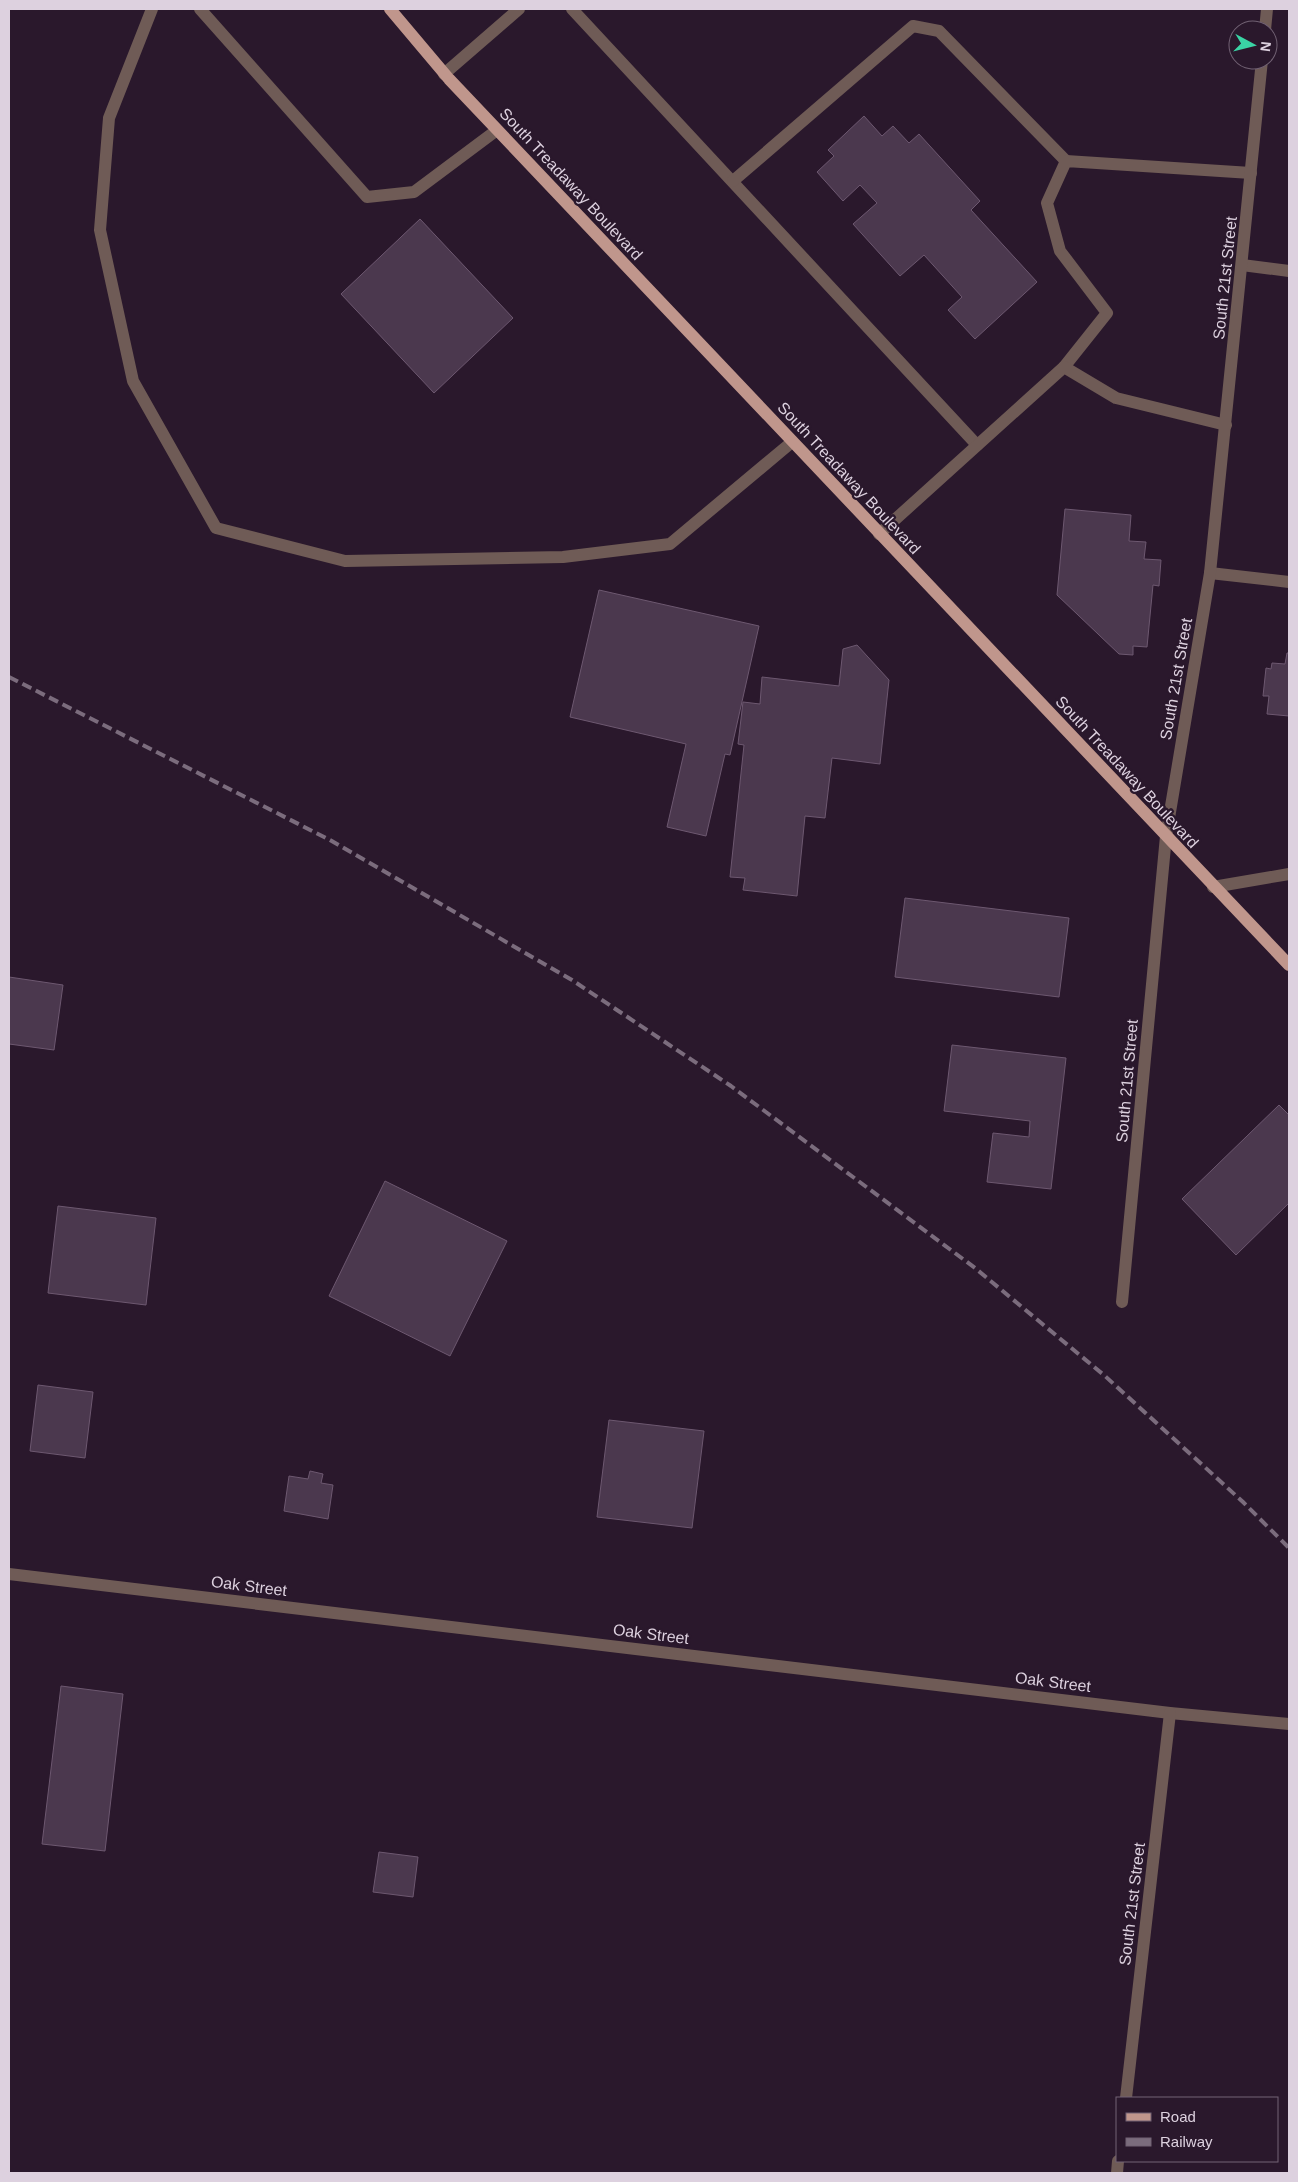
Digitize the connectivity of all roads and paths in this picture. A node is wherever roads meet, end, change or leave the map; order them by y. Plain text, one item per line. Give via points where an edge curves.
1 (152, 9) edge
2 (200, 9) edge
3 (390, 9) edge
4 (519, 9) edge
5 (572, 9) edge
6 (1261, 70) edge
7 (444, 74) junction
8 (497, 130) junction
9 (1066, 161) junction
10 (1251, 173) junction
11 (734, 181) junction
12 (1242, 265) junction
13 (1289, 271) edge
14 (1064, 367) junction
15 (1226, 425) junction
16 (792, 442) junction
17 (977, 445) junction
18 (879, 534) junction
19 (1210, 573) junction
20 (1289, 582) edge
21 (1166, 836) junction
22 (1289, 874) edge
23 (1214, 887) junction
24 (1289, 965) edge
25 (1122, 1302) dead end
26 (9, 1574) edge
27 (1170, 1713) junction
28 (1289, 1724) edge
29 (1126, 2097) edge

1 - 16 street via 109,118 100,230 134,381 216,528 345,561 563,557 670,544
2 - 8 street via 367,197 414,192
3 - 7 main road, South Treadaway Boulevard
4 - 7 street
5 - 11 street
6 - 10 street, South 21st Street
7 - 8 main road, South Treadaway Boulevard
8 - 16 main road, South Treadaway Boulevard
9 - 10 street
9 - 11 street via 940,31 913,26
9 - 14 street via 1047,203 1060,251 1108,313
10 - 12 street, South 21st Street
11 - 17 street
12 - 13 street
12 - 15 street, South 21st Street
14 - 15 street via 1116,398
14 - 17 street
15 - 19 street, South 21st Street
16 - 18 main road, South Treadaway Boulevard
17 - 18 street
18 - 21 main road, South Treadaway Boulevard
19 - 20 street
19 - 21 street, South 21st Street
21 - 23 main road, South Treadaway Boulevard
21 - 25 street, South 21st Street
22 - 23 street
23 - 24 main road, South Treadaway Boulevard
26 - 27 street, Oak Street
27 - 28 street, Oak Street
27 - 29 street, South 21st Street

